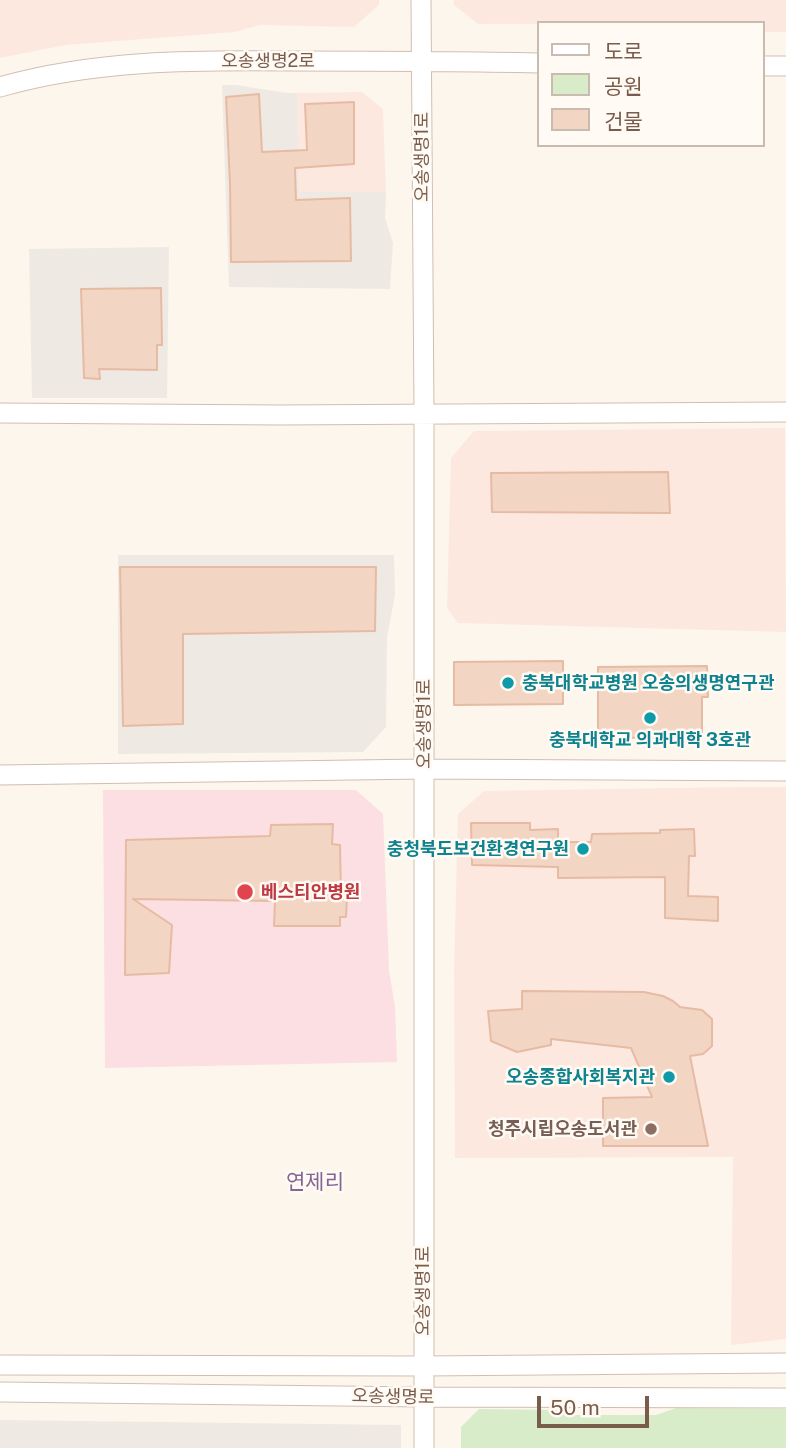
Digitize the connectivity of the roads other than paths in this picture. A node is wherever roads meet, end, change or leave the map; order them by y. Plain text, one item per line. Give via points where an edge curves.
1 (421, 0) edge
2 (421, 61) junction
3 (538, 63) edge
4 (765, 66) edge
5 (786, 66) edge
6 (0, 87) edge
7 (786, 412) edge
8 (0, 413) edge
9 (424, 414) junction
10 (424, 769) junction
11 (786, 771) edge
12 (0, 775) edge
13 (786, 1363) edge
14 (0, 1365) edge
15 (423, 1366) junction
16 (0, 1392) edge
17 (424, 1397) junction
18 (786, 1398) edge
19 (424, 1448) edge

1 - 2 street, 오송생명1로
2 - 3 street, 오송생명2로
2 - 6 street, 오송생명2로 via 178,61 76,71
2 - 9 street, 오송생명1로
4 - 5 street
7 - 9 street
8 - 9 street
9 - 10 street, 오송생명1로
10 - 11 street
10 - 12 street
10 - 15 street, 오송생명1로
13 - 15 street, 오송생명로
14 - 15 street, 오송생명로
15 - 17 street, 오송생명1로
16 - 17 street, 오송생명로
17 - 18 street, 오송생명로
17 - 19 street, 오송생명1로

